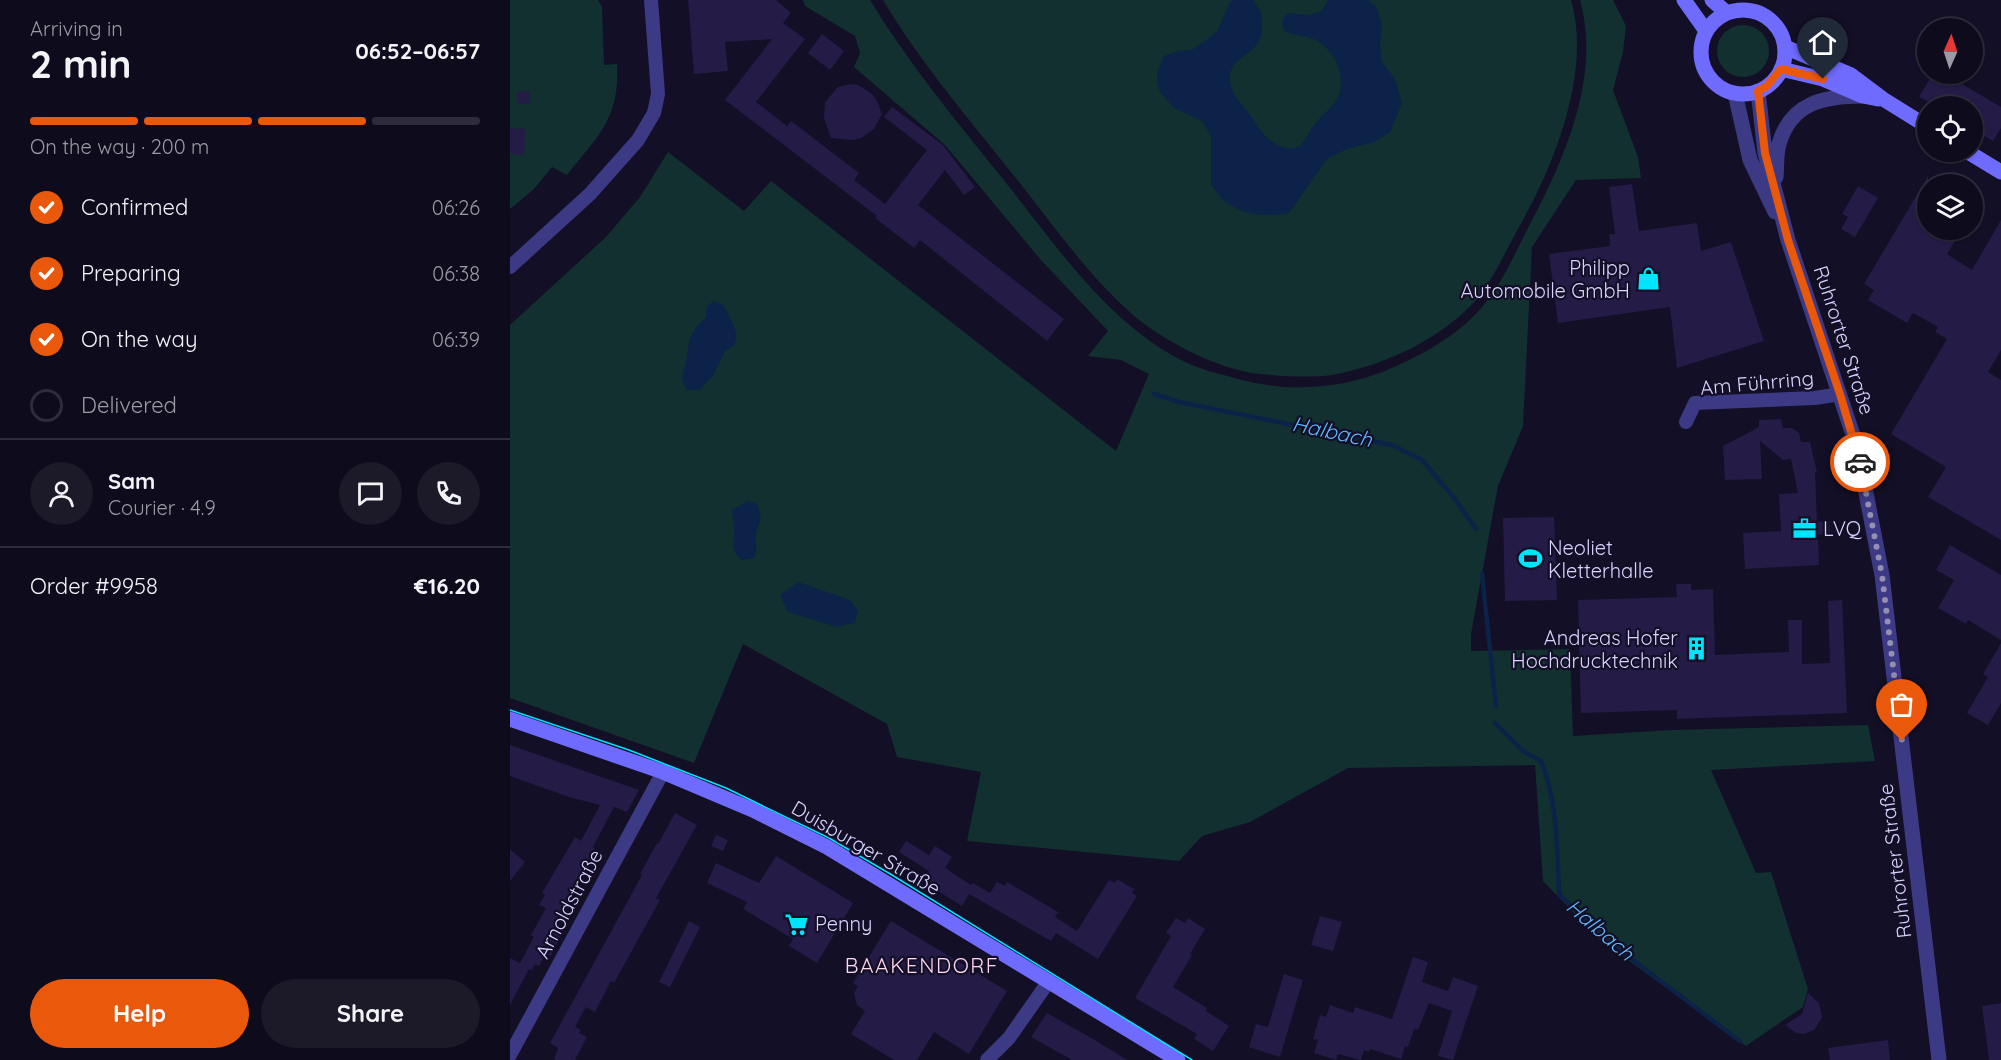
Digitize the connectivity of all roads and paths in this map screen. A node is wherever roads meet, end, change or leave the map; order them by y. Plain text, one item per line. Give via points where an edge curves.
1 (651, 0) edge
2 (1684, 0) edge
3 (1712, 0) edge
4 (1726, 13) junction
5 (1706, 31) junction
6 (1785, 47) junction
7 (1781, 69) junction
8 (1758, 91) junction
9 (1736, 93) junction
10 (1863, 96) junction
11 (1883, 99) junction
12 (1917, 120) edge
13 (1983, 161) edge
14 (2001, 172) edge
15 (1775, 186) junction
16 (1788, 240) junction
17 (510, 267) edge
18 (1840, 394) junction
19 (1686, 422) dead end
20 (510, 719) edge
21 (663, 772) junction
22 (1049, 981) junction
23 (510, 1055) edge
24 (987, 1060) edge
25 (1178, 1060) edge
26 (1939, 1060) edge

1 - 17 street via 657,94 654,113 638,140 590,194
2 - 5 main road
3 - 4 main road
4 - 5 main road
4 - 6 main road via 1760,13 1777,27
5 - 9 main road via 1701,50 1705,70 1712,81
6 - 7 main road
6 - 11 main road via 1851,75
7 - 8 main road
7 - 10 main road via 1823,79
8 - 9 main road
8 - 15 street, Ruhrorter Straße via 1765,153
9 - 16 street, Ruhrorter Straße via 1750,160
10 - 11 main road
10 - 15 street, Ruhrorter Straße via 1822,99 1797,113 1779,144
11 - 12 main road
13 - 14 main road
15 - 16 street, Ruhrorter Straße
16 - 18 street, Ruhrorter Straße
18 - 19 street, Am Führring via 1695,403
18 - 26 street, Ruhrorter Straße via 1857,447 1880,564
20 - 21 main road, Duisburger Straße
21 - 22 main road, Duisburger Straße via 827,847
21 - 23 street, Arnoldstraße
22 - 24 street via 1009,1038
22 - 25 main road, Duisburger Straße

